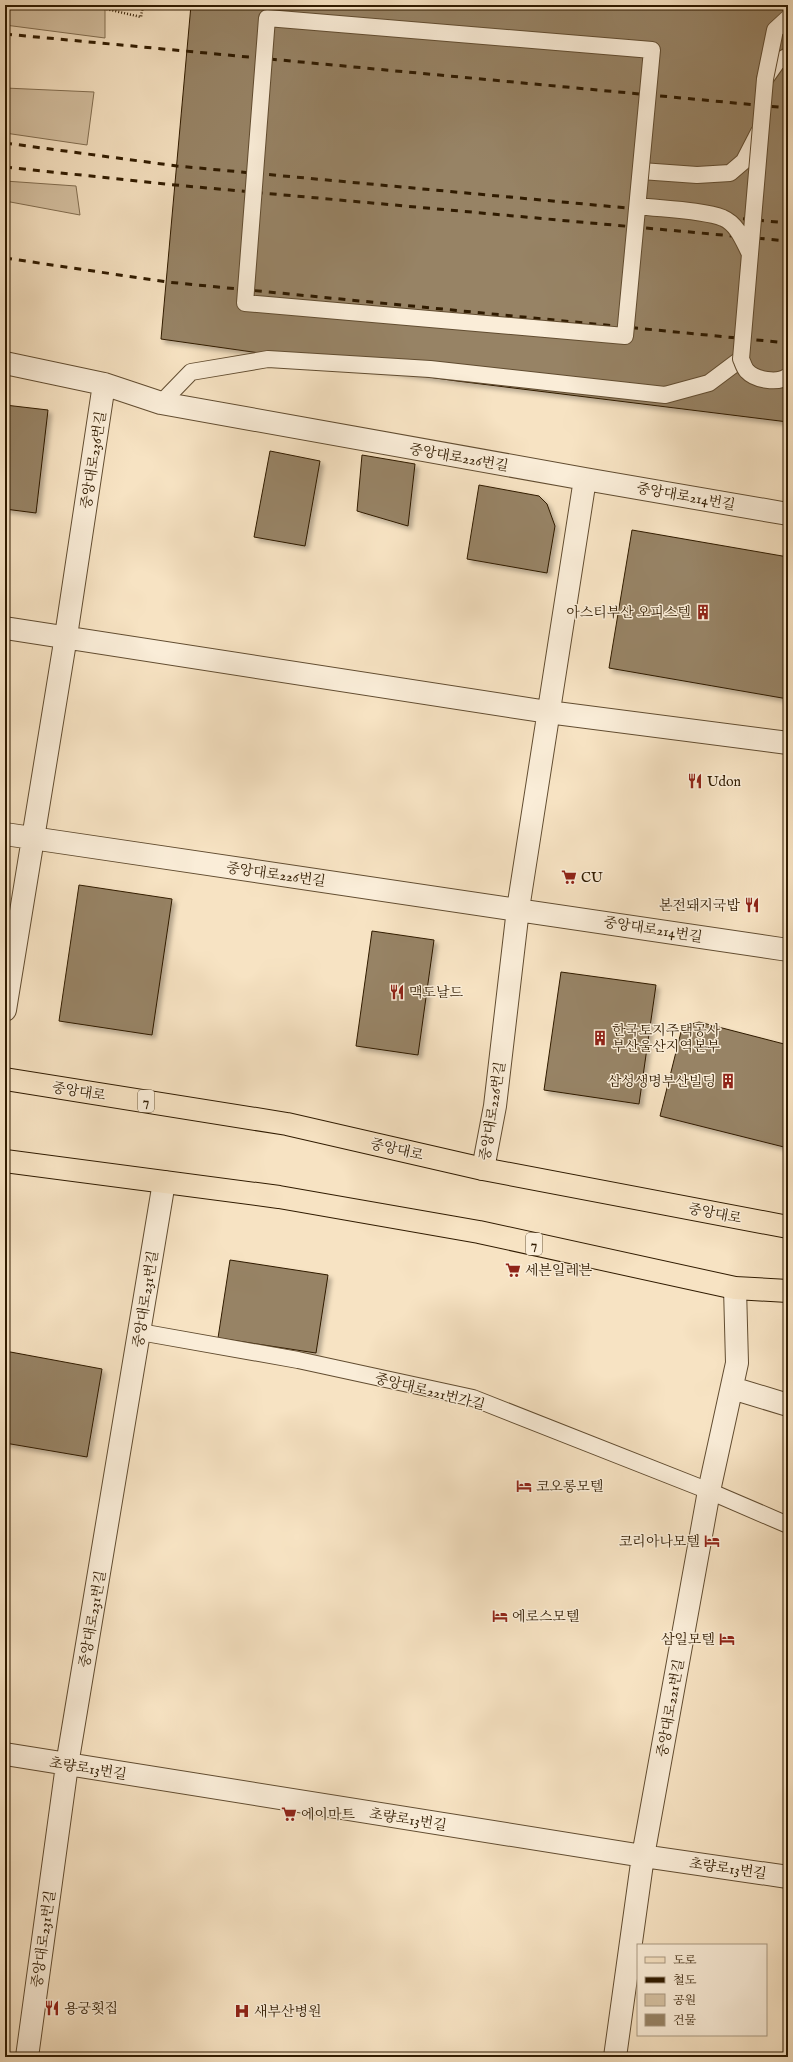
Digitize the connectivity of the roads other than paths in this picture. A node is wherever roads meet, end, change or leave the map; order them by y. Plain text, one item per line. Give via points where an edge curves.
1 (788, 18) edge
2 (788, 56) edge
3 (765, 79) junction
4 (759, 132) junction
5 (641, 171) junction
6 (638, 206) junction
7 (749, 254) junction
8 (741, 359) junction
9 (5, 363) edge
10 (788, 376) edge
11 (104, 384) junction
12 (162, 403) junction
13 (585, 479) junction
14 (788, 514) edge
15 (5, 628) edge
16 (66, 636) junction
17 (548, 712) junction
18 (788, 743) edge
19 (5, 834) edge
20 (33, 838) junction
21 (518, 909) junction
22 (788, 950) edge
23 (5, 1010) edge
24 (5, 1080) edge
25 (5, 1161) edge
26 (483, 1169) junction
27 (164, 1182) junction
28 (788, 1227) edge
29 (735, 1288) junction
30 (788, 1291) edge
31 (788, 1306) edge
32 (140, 1332) junction
33 (732, 1388) junction
34 (788, 1405) edge
35 (709, 1491) junction
36 (788, 1525) edge
37 (5, 1754) edge
38 (68, 1765) junction
39 (643, 1856) junction
40 (788, 1877) edge
41 (27, 2057) edge
42 (615, 2057) edge

1 - 3 lane, bridge via 775,30
2 - 3 lane via 777,62
3 - 4 lane, bridge
4 - 5 lane via 744,162 730,173 697,175
4 - 7 lane, bridge
5 - 6 lane, bridge
5 - 6 lane, bridge via 652,50 267,18 245,303 626,336
6 - 7 lane, bridge via 724,218 739,232
7 - 8 lane, bridge
8 - 10 lane, bridge via 747,371 757,377 770,380
8 - 12 lane via 709,383 665,395 430,369 268,359 191,372
9 - 11 street
11 - 12 street, 중앙대로226번길
11 - 16 street, 중앙대로236번길
12 - 13 street, 중앙대로226번길
13 - 14 street, 중앙대로214번길
13 - 17 street, 중앙대로226번길
15 - 16 street
16 - 17 street
16 - 20 street, 중앙대로236번길
17 - 18 street
17 - 21 street, 중앙대로226번길
19 - 20 street
20 - 21 street, 중앙대로226번길
20 - 23 street, 중앙대로236번길
21 - 22 street, 중앙대로214번길
21 - 26 street, 중앙대로226번길 via 495,1106
24 - 26 main road, 중앙대로 / 7 via 287,1124
25 - 27 main road, 7
26 - 28 main road, 중앙대로 / 7
27 - 29 main road, 7 via 279,1197 479,1232
27 - 32 street, 중앙대로231번길
29 - 30 main road, 7
29 - 31 main road, 7
29 - 33 street, 중앙대로221번길 via 737,1363
32 - 35 lane, 중앙대로221번가길 via 298,1360 473,1398
32 - 38 street, 중앙대로231번길
33 - 34 street
33 - 35 street, 중앙대로221번길
35 - 36 lane, 중앙대로221번가길
35 - 39 street, 중앙대로221번길
37 - 38 street, 초량로13번길
38 - 39 street, 초량로13번길
38 - 41 street, 중앙대로231번길
39 - 40 street, 초량로13번길
39 - 42 street, 중앙대로221번길

